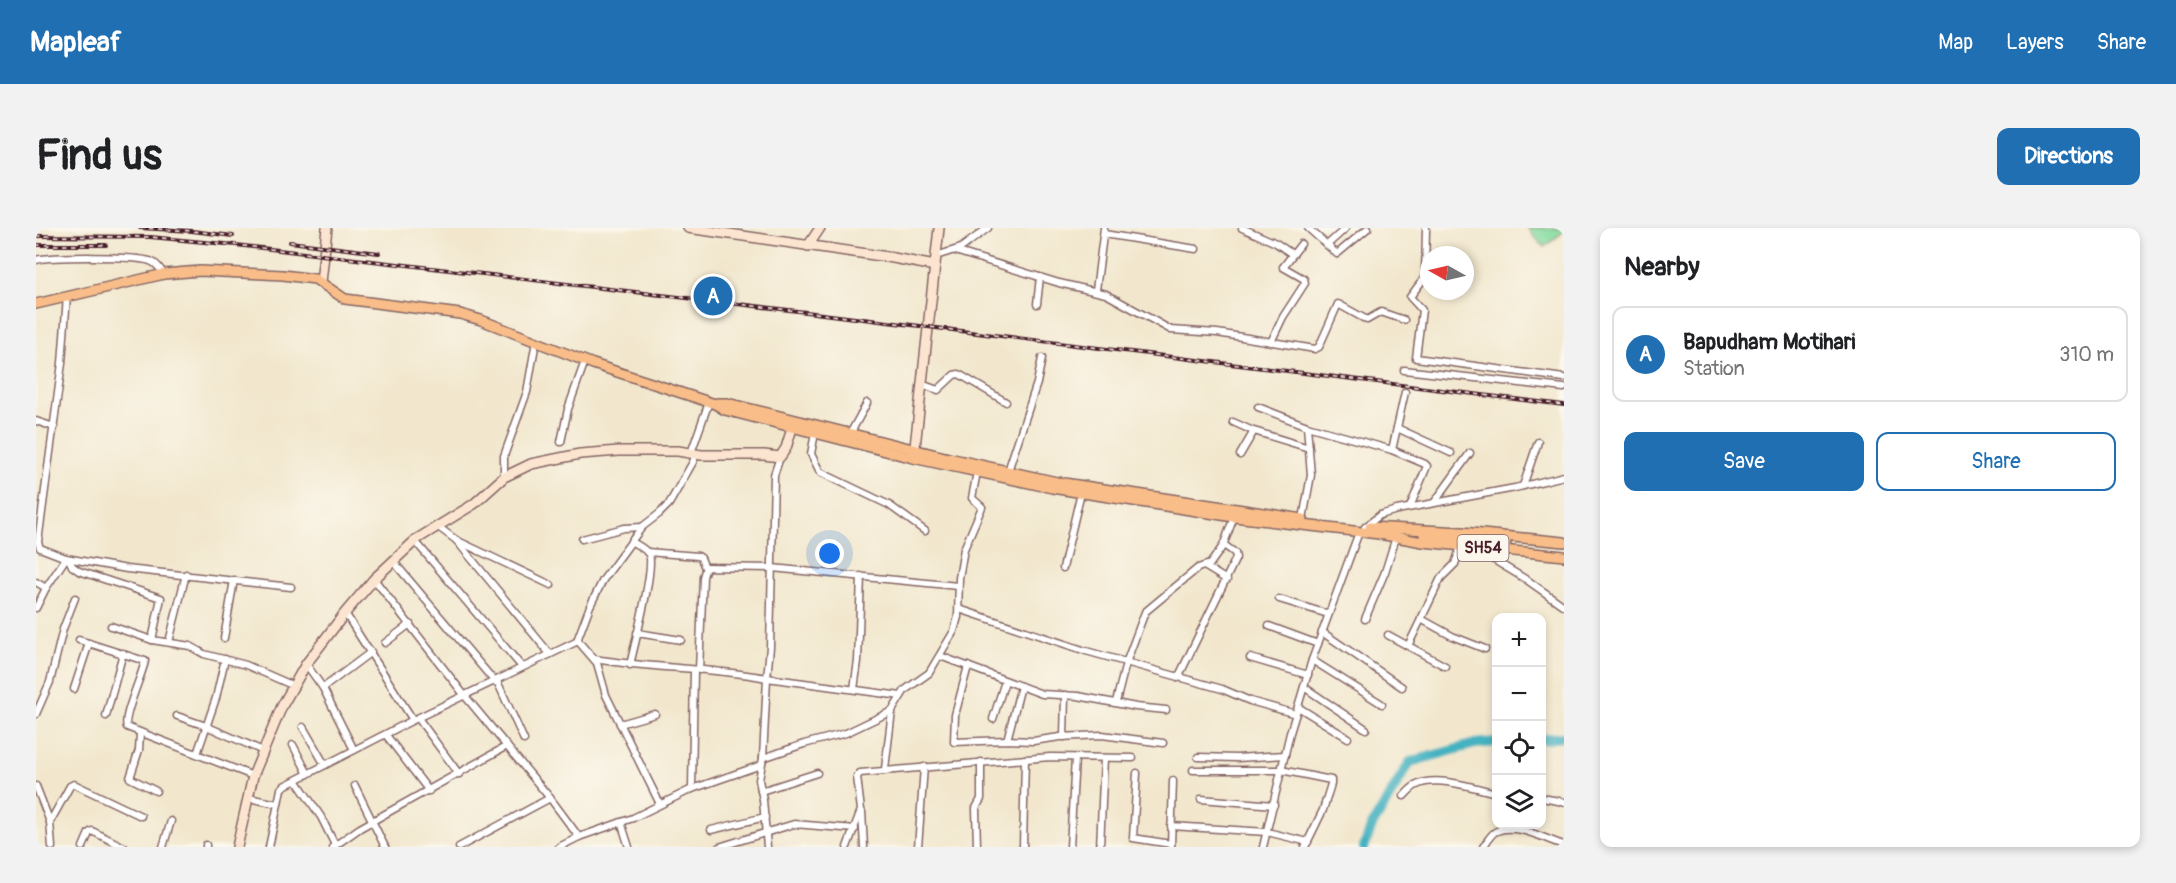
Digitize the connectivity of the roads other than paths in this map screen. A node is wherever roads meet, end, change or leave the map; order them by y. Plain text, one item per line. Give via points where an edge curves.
1 (327, 228) edge
2 (687, 228) edge
3 (820, 228) edge
4 (939, 228) edge
5 (988, 228) edge
6 (1242, 228) edge
7 (1308, 228) edge
8 (1346, 228) edge
9 (1368, 228) edge
10 (1426, 228) edge
11 (1104, 231) edge
12 (1300, 244) dead end
13 (1327, 245) junction
14 (808, 246) junction
15 (1196, 249) dead end
16 (955, 251) junction
17 (1292, 254) junction
18 (36, 261) edge
19 (936, 261) junction
20 (164, 274) junction
21 (1040, 277) junction
22 (321, 282) junction
23 (1096, 290) junction
24 (67, 296) junction
25 (36, 304) edge
26 (1037, 304) dead end
27 (1404, 320) dead end
28 (536, 341) junction
29 (1271, 342) junction
30 (1042, 358) dead end
31 (585, 361) junction
32 (1404, 370) dead end
33 (1564, 378) edge
34 (920, 383) junction
35 (1564, 388) edge
36 (1406, 392) dead end
37 (1006, 402) dead end
38 (712, 403) junction
39 (867, 403) dead end
40 (1258, 407) dead end
41 (36, 421) edge
42 (1233, 422) dead end
43 (1307, 426) junction
44 (54, 427) junction
45 (792, 428) junction
46 (1397, 428) junction
47 (1253, 431) junction
48 (815, 434) junction
49 (850, 434) junction
50 (561, 442) dead end
51 (1538, 442) dead end
52 (1309, 448) junction
53 (1392, 450) junction
54 (914, 453) junction
55 (1451, 453) dead end
56 (1470, 453) dead end
57 (693, 454) junction
58 (1240, 455) dead end
59 (780, 457) junction
60 (1008, 471) junction
61 (977, 472) junction
62 (1564, 476) edge
63 (504, 477) junction
64 (1523, 486) junction
65 (1081, 492) junction
66 (1434, 503) junction
67 (1410, 507) junction
68 (1234, 517) junction
69 (1303, 519) junction
70 (437, 526) junction
71 (642, 527) junction
72 (1362, 529) junction
73 (926, 531) dead end
74 (1403, 535) junction
75 (582, 539) dead end
76 (456, 540) junction
77 (415, 541) junction
78 (631, 541) junction
79 (1564, 542) edge
80 (1224, 545) junction
81 (1466, 546) junction
82 (1564, 548) edge
83 (647, 552) junction
84 (1564, 556) edge
85 (68, 558) junction
86 (393, 561) junction
87 (1203, 566) junction
88 (705, 568) junction
89 (772, 568) junction
90 (1063, 568) dead end
91 (186, 574) junction
92 (861, 576) junction
93 (374, 579) junction
94 (234, 580) junction
95 (1227, 580) junction
96 (36, 582) edge
97 (551, 585) dead end
98 (291, 586) dead end
99 (958, 586) junction
100 (46, 588) junction
101 (75, 598) dead end
102 (1279, 599) dead end
103 (1564, 606) edge
104 (36, 608) edge
105 (959, 609) junction
106 (345, 613) junction
107 (1328, 614) junction
108 (1365, 619) dead end
109 (1421, 619) junction
110 (411, 624) junction
111 (111, 626) dead end
112 (1269, 626) dead end
113 (1322, 632) junction
114 (637, 633) junction
115 (1388, 635) dead end
116 (224, 638) dead end
117 (79, 639) dead end
118 (152, 640) junction
119 (681, 640) dead end
120 (578, 641) junction
121 (169, 642) junction
122 (89, 643) junction
123 (385, 643) dead end
124 (1318, 644) junction
125 (1408, 646) junction
126 (1485, 649) dead end
127 (371, 652) junction
128 (123, 653) junction
129 (550, 654) junction
130 (940, 656) junction
131 (1250, 658) dead end
132 (225, 659) junction
133 (595, 659) junction
134 (1312, 660) junction
135 (1126, 663) junction
136 (306, 664) junction
137 (630, 665) junction
138 (969, 666) junction
139 (1445, 666) dead end
140 (522, 668) junction
141 (697, 670) junction
142 (1308, 675) junction
143 (767, 678) junction
144 (1178, 678) junction
145 (496, 681) junction
146 (1005, 681) junction
147 (294, 686) junction
148 (1021, 686) junction
149 (1304, 687) junction
150 (1402, 687) dead end
151 (323, 688) junction
152 (74, 689) dead end
153 (855, 689) junction
154 (36, 694) edge
155 (1065, 695) junction
156 (465, 696) junction
157 (901, 696) junction
158 (44, 697) junction
159 (1116, 702) junction
160 (1382, 704) dead end
161 (1166, 710) dead end
162 (892, 711) junction
163 (1297, 711) junction
164 (36, 714) edge
165 (655, 714) dead end
166 (106, 716) dead end
167 (177, 716) dead end
168 (416, 719) junction
169 (993, 719) dead end
170 (620, 724) junction
171 (206, 726) junction
172 (303, 727) dead end
173 (1366, 729) dead end
174 (140, 733) junction
175 (386, 735) junction
176 (1064, 737) junction
177 (1348, 738) dead end
178 (524, 740) dead end
179 (1007, 740) junction
180 (1163, 743) dead end
181 (293, 745) dead end
182 (507, 746) junction
183 (354, 750) junction
184 (263, 752) junction
185 (197, 754) junction
186 (1285, 755) junction
187 (1198, 757) dead end
188 (1075, 758) junction
189 (1104, 758) junction
190 (1133, 758) dead end
191 (1025, 759) junction
192 (762, 762) junction
193 (981, 762) junction
194 (325, 765) junction
195 (924, 767) junction
196 (885, 769) junction
197 (1193, 770) dead end
198 (1281, 770) junction
199 (817, 773) dead end
200 (1137, 773) dead end
201 (308, 774) junction
202 (459, 774) junction
203 (253, 776) junction
204 (296, 780) junction
205 (1173, 781) dead end
206 (36, 786) edge
207 (355, 786) dead end
208 (692, 789) junction
209 (156, 791) dead end
210 (429, 791) junction
211 (761, 791) junction
212 (1492, 791) edge
213 (1404, 796) dead end
214 (248, 798) junction
215 (550, 798) junction
216 (1201, 799) dead end
217 (1546, 799) edge
218 (1564, 802) edge
219 (278, 804) junction
220 (660, 804) junction
221 (1274, 805) junction
222 (861, 810) junction
223 (141, 816) dead end
224 (765, 817) junction
225 (171, 821) dead end
226 (50, 822) junction
227 (373, 822) junction
228 (621, 822) junction
229 (1172, 825) junction
230 (855, 829) junction
231 (711, 830) dead end
232 (766, 832) junction
233 (1267, 832) junction
234 (579, 837) junction
235 (1154, 844) edge
236 (1306, 844) edge
237 (1548, 844) edge
238 (1171, 845) edge
239 (337, 846) edge
240 (1564, 846) edge
241 (52, 847) edge
242 (82, 847) edge
243 (124, 847) edge
244 (163, 847) edge
245 (237, 847) edge
246 (269, 847) edge
247 (385, 847) edge
248 (459, 847) edge
249 (559, 847) edge
250 (629, 847) edge
251 (719, 847) edge
252 (767, 847) edge
253 (846, 847) edge
254 (864, 847) edge
255 (918, 847) edge
256 (977, 847) edge
257 (1023, 847) edge
258 (1070, 847) edge
259 (1100, 847) edge
260 (1263, 847) edge
261 (1483, 847) edge

1 - 22 street
2 - 14 street
3 - 14 street
4 - 19 street
5 - 16 street
6 - 17 street
7 - 13 street
8 - 13 street
9 - 13 street via 1339,254
10 - 33 street via 1425,277 1410,297 1421,309 1416,358
11 - 15 street
11 - 23 street
12 - 17 street
14 - 19 street
16 - 19 street
16 - 21 street
17 - 29 street via 1284,268 1305,283
18 - 20 street via 138,259 152,262
19 - 34 street
20 - 22 main road via 283,275
20 - 24 main road
21 - 23 street
21 - 26 street
22 - 28 main road via 345,299 460,314
23 - 29 street via 1171,330
24 - 25 main road
24 - 44 street
27 - 29 street via 1381,312 1367,320 1338,304 1316,349
28 - 31 main road
28 - 63 street via 527,392 504,456
30 - 60 street
31 - 38 main road
31 - 50 street
32 - 35 street
34 - 37 street via 938,390 959,374
34 - 54 street
36 - 46 street
38 - 45 main road
38 - 49 main road via 727,403
38 - 57 street
39 - 49 street
40 - 43 street
41 - 44 street
42 - 47 street
43 - 52 street
43 - 53 street
44 - 85 street via 38,542 45,551
45 - 48 main road
45 - 59 street
46 - 53 street
46 - 55 street
47 - 52 street
47 - 58 street
48 - 54 main road
48 - 73 street via 811,454 820,472 889,505
49 - 54 main road
51 - 64 street
52 - 69 street via 1311,475
53 - 67 street via 1427,465
54 - 60 main road
54 - 61 main road
56 - 66 street
57 - 59 street
57 - 63 street via 580,454 531,464
57 - 71 street via 669,504
59 - 89 street via 774,475
60 - 69 main road
61 - 65 main road
61 - 99 street via 972,500 982,507 963,549
62 - 64 street
63 - 70 street via 474,504
64 - 66 street
65 - 68 main road
65 - 90 street
66 - 67 street
67 - 72 street via 1380,515
68 - 72 main road
68 - 80 street
69 - 72 main road
70 - 76 street
70 - 77 street
71 - 75 street
71 - 78 street
72 - 74 main road
72 - 107 street
74 - 79 main road, SH54 via 1462,532
74 - 81 main road, SH54
74 - 82 main road, SH54
74 - 108 street
76 - 97 street
76 - 129 street
77 - 86 street
77 - 140 street
78 - 83 street
78 - 120 street via 596,592
80 - 87 street via 1210,564
80 - 95 street via 1236,555
81 - 84 main road, SH54
81 - 103 street
81 - 109 street via 1441,578
83 - 88 street via 698,556
83 - 114 street via 648,577
85 - 91 street via 134,570
85 - 100 street
85 - 118 street via 79,571 161,598
86 - 93 street
86 - 145 street
87 - 95 street
87 - 135 street via 1145,612
88 - 89 street
88 - 141 street
89 - 92 street
89 - 143 street
91 - 94 street
91 - 121 street
92 - 99 street
92 - 153 street
93 - 106 street
93 - 110 street
94 - 98 street
94 - 116 street
95 - 144 street
96 - 100 street
99 - 105 street
100 - 104 street
101 - 158 street
102 - 107 street
105 - 130 street via 954,631
105 - 135 street
106 - 127 street
106 - 136 street
107 - 113 street
109 - 125 street
109 - 126 street
110 - 123 street
110 - 156 street
111 - 118 street
112 - 124 street
113 - 124 street
113 - 150 street
114 - 119 street
114 - 137 street
115 - 125 street
117 - 122 street
118 - 121 street
120 - 129 street
120 - 133 street
121 - 132 street
122 - 128 street
122 - 152 street
124 - 134 street
125 - 139 street
127 - 151 street
127 - 168 street
128 - 166 street
128 - 174 street via 144,661 125,723
129 - 140 street
130 - 138 street
130 - 157 street via 929,673
131 - 142 street
132 - 147 street
132 - 171 street
133 - 137 street
133 - 170 street via 604,691
134 - 142 street
134 - 160 street
135 - 144 street
135 - 159 street
136 - 147 street
136 - 151 street
137 - 141 street
138 - 146 street
138 - 179 street via 955,715 953,741
140 - 145 street
141 - 143 street
141 - 208 street
142 - 149 street
143 - 153 street
143 - 192 street
144 - 163 street
145 - 156 street
145 - 178 street
146 - 148 street
146 - 169 street
147 - 184 street
148 - 155 street via 1042,694
148 - 179 street
149 - 163 street
149 - 173 street
151 - 183 street
153 - 157 street
154 - 158 street
155 - 159 street
155 - 176 street
156 - 168 street
156 - 182 street
157 - 162 street
158 - 164 street
159 - 161 street
162 - 192 street via 846,733 797,746
162 - 196 street
163 - 177 street
163 - 186 street
165 - 170 street
167 - 171 street
168 - 175 street
168 - 202 street
170 - 220 street
171 - 184 street
171 - 185 street
172 - 194 street
174 - 185 street
174 - 209 street via 130,778
175 - 183 street
175 - 210 street
176 - 179 street
176 - 180 street via 1110,735
181 - 201 street
182 - 202 street
182 - 215 street
183 - 194 street
184 - 203 street
185 - 203 street
186 - 187 street
186 - 198 street
188 - 189 street
188 - 191 street
188 - 258 street
189 - 190 street
189 - 259 street
191 - 193 street
191 - 257 street
192 - 208 street
192 - 211 street
193 - 195 street
193 - 256 street
194 - 201 street
195 - 196 street
195 - 255 street
196 - 222 street via 860,772 857,777
197 - 198 street
198 - 221 street
198 - 236 street via 1331,780 1323,810
199 - 211 street
200 - 235 street via 1133,838
201 - 204 street
202 - 210 street
203 - 214 street
204 - 219 street via 282,787
204 - 239 street
205 - 229 street
206 - 226 street
207 - 227 street
208 - 220 street
210 - 227 street
211 - 224 street
212 - 213 street via 1428,782 1416,785
214 - 219 street
214 - 245 street
215 - 234 street
215 - 248 street
216 - 221 street
217 - 218 street
219 - 246 street
220 - 228 street
221 - 233 street
222 - 230 street
222 - 254 street
223 - 226 street via 74,784
224 - 231 street
224 - 232 street
225 - 244 street
226 - 241 street
227 - 239 street
227 - 247 street
228 - 234 street
228 - 250 street
229 - 233 street
229 - 238 street
230 - 232 street via 800,823
230 - 253 street
232 - 251 street
232 - 252 street
233 - 236 street
233 - 260 street
234 - 249 street
235 - 238 street
237 - 240 street
237 - 261 street via 1528,832 1502,830
242 - 243 street via 92,831

